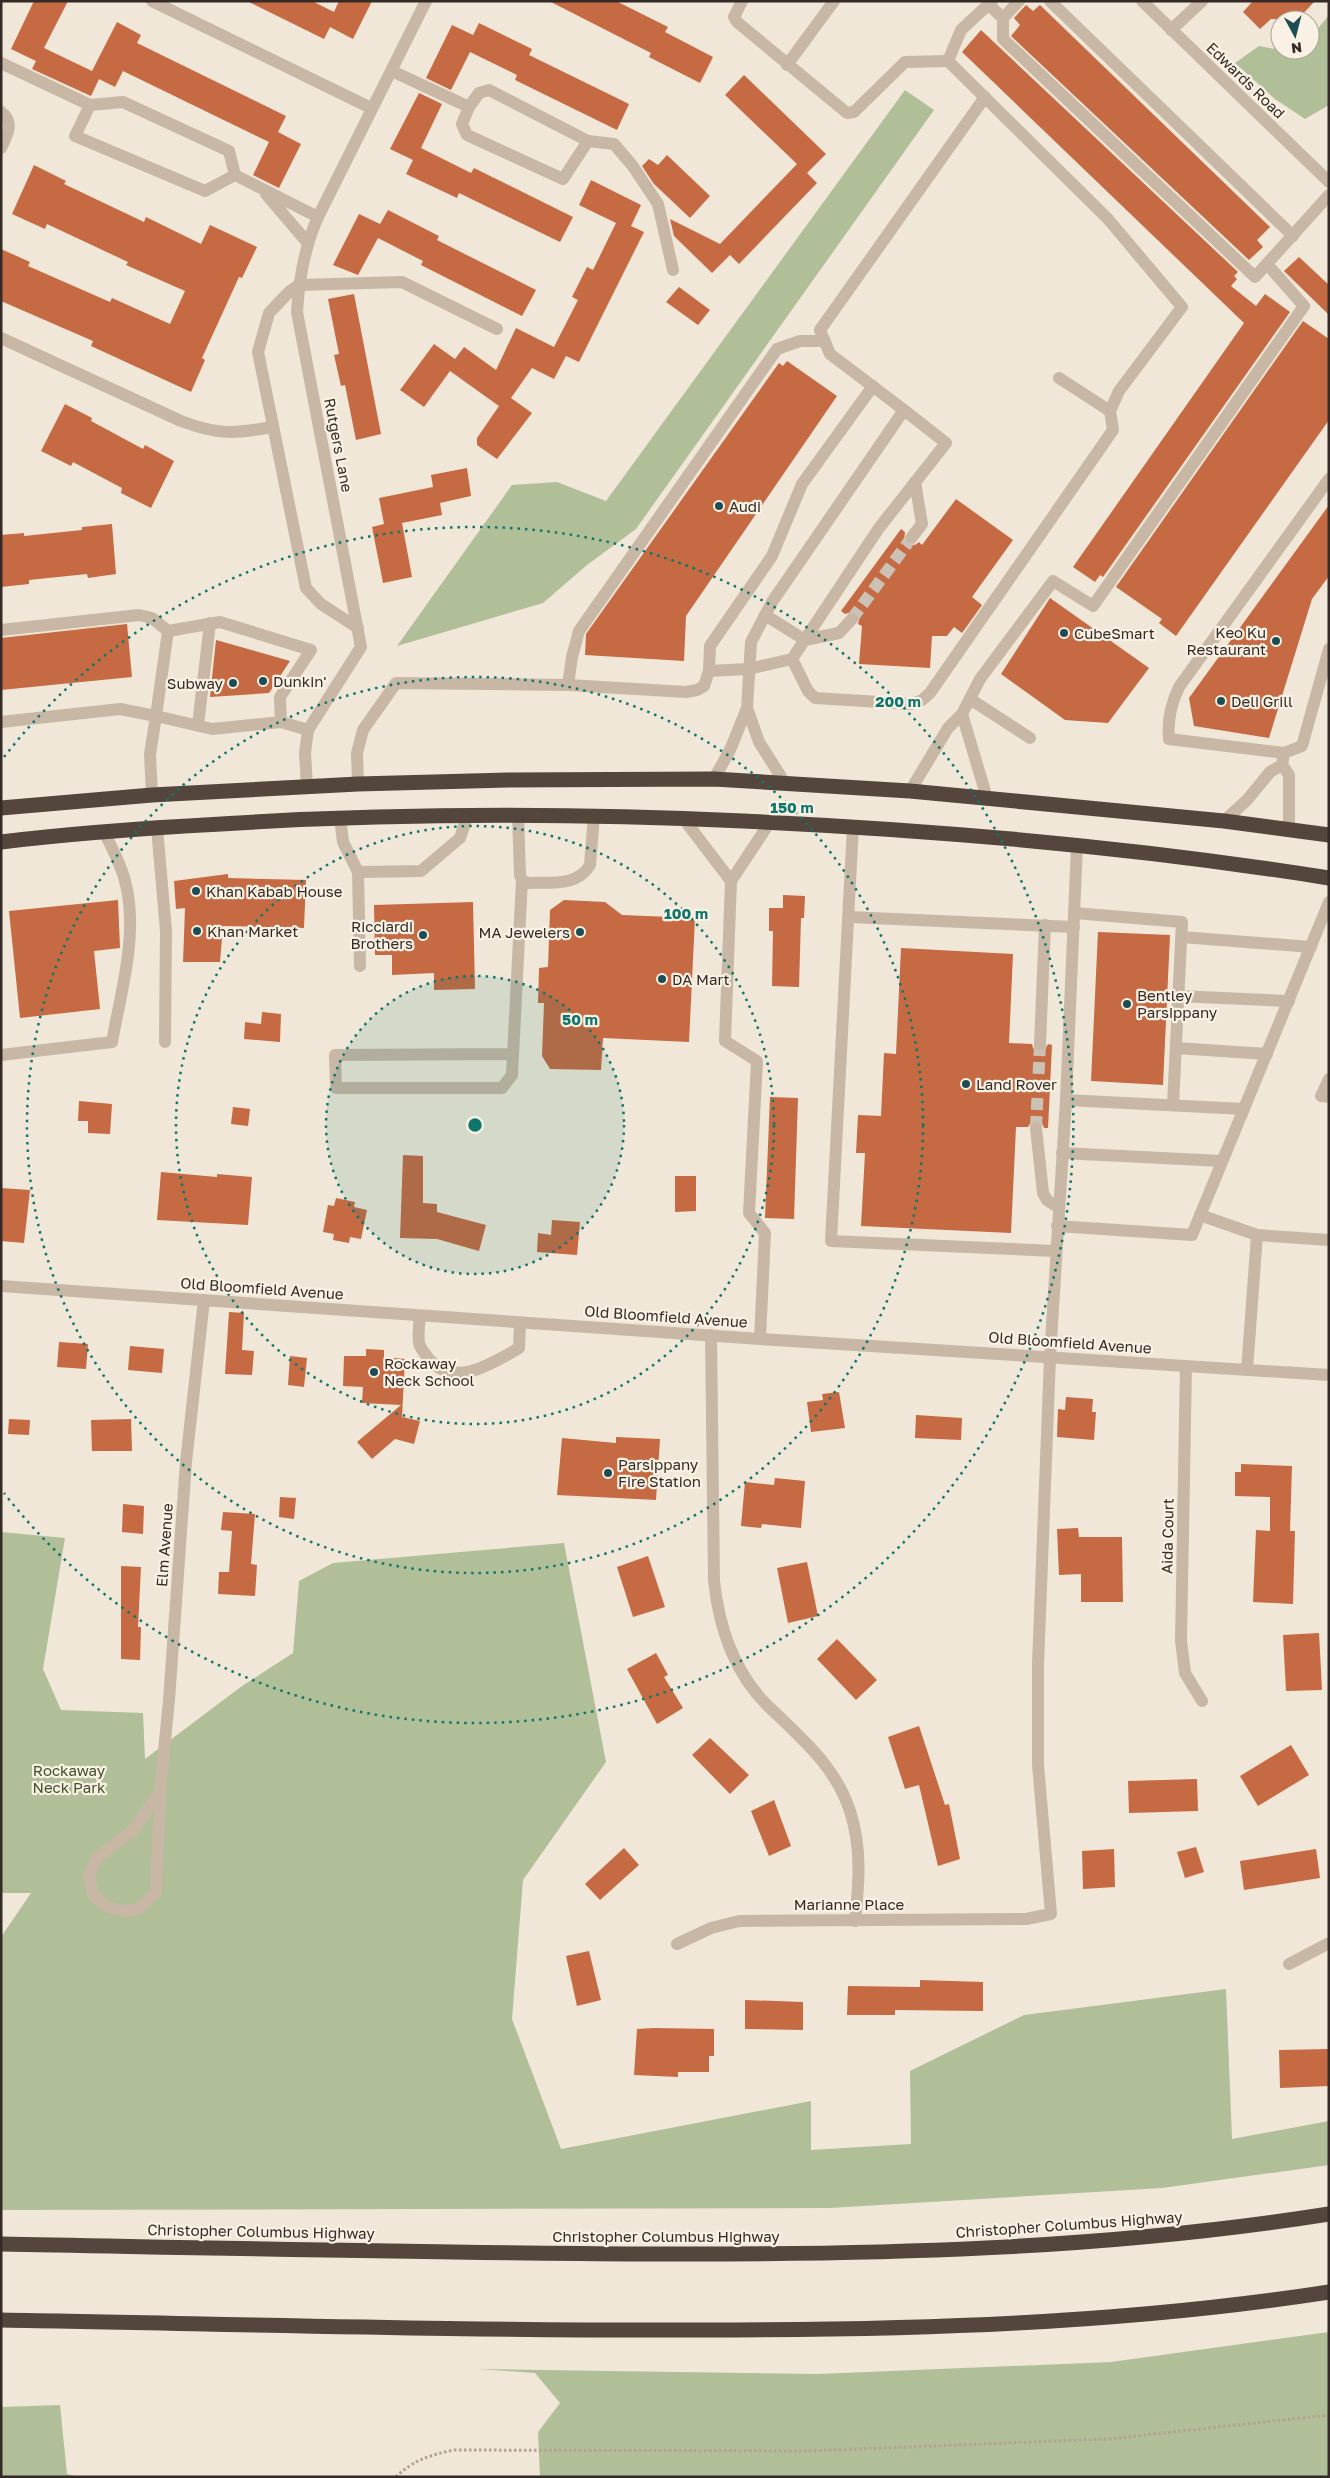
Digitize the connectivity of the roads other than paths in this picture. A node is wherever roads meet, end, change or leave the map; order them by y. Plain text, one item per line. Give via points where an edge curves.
1 (152, 1) edge
2 (426, 1) edge
3 (742, 1) edge
4 (834, 1) edge
5 (1019, 1) edge
6 (1050, 1) edge
7 (1142, 1) edge
8 (1202, 1) edge
9 (990, 3) edge
10 (1003, 18) junction
11 (1171, 30) junction
12 (948, 61) junction
13 (1, 64) edge
14 (787, 65) junction
15 (392, 71) junction
16 (985, 97) junction
17 (90, 105) junction
18 (469, 107) junction
19 (371, 108) junction
20 (1, 112) edge
21 (588, 141) junction
22 (1, 148) edge
23 (235, 175) junction
24 (1329, 182) edge
25 (263, 190) junction
26 (1329, 195) edge
27 (318, 217) junction
28 (1293, 236) junction
29 (307, 242) junction
30 (1267, 264) junction
31 (673, 270) dead end
32 (299, 285) junction
33 (497, 329) dead end
34 (825, 341) junction
35 (3, 342) edge
36 (1059, 378) dead end
37 (873, 386) junction
38 (904, 410) junction
39 (1110, 410) junction
40 (272, 427) junction
41 (1329, 479) edge
42 (915, 482) junction
43 (912, 538) tunnel mouth
44 (765, 615) junction
45 (852, 619) tunnel mouth
46 (210, 623) junction
47 (358, 628) junction
48 (1, 630) edge
49 (168, 630) junction
50 (805, 640) junction
51 (1329, 649) edge
52 (792, 659) junction
53 (748, 669) junction
54 (709, 671) junction
55 (568, 685) junction
56 (970, 699) junction
57 (747, 708) junction
58 (962, 714) junction
59 (156, 716) junction
60 (1, 722) edge
61 (281, 722) junction
62 (198, 725) junction
63 (308, 730) junction
64 (1030, 738) dead end
65 (1283, 759) junction
66 (714, 780) junction
67 (785, 783) junction
68 (358, 784) junction
69 (307, 786) junction
70 (910, 791) junction
71 (152, 795) junction
72 (987, 798) junction
73 (1, 808) edge
74 (468, 814) junction
75 (518, 814) junction
76 (594, 815) junction
77 (340, 817) junction
78 (683, 818) junction
79 (1224, 820) junction
80 (770, 822) junction
81 (853, 826) junction
82 (157, 828) junction
83 (1289, 829) junction
84 (104, 831) junction
85 (1328, 833) edge
86 (1, 842) edge
87 (1077, 845) junction
88 (358, 872) junction
89 (1329, 878) edge
90 (522, 880) junction
91 (731, 881) junction
92 (1329, 902) edge
93 (1075, 914) junction
94 (849, 918) junction
95 (1045, 925) junction
96 (1074, 927) junction
97 (1182, 937) junction
98 (1311, 947) junction
99 (360, 966) dead end
100 (1178, 996) junction
101 (1289, 1000) junction
102 (165, 1042) dead end
103 (1040, 1044) tunnel mouth
104 (1176, 1048) junction
105 (513, 1054) junction
106 (1267, 1054) junction
107 (1, 1055) edge
108 (1329, 1079) edge
109 (1329, 1097) edge
110 (1066, 1100) junction
111 (1173, 1105) junction
112 (1244, 1109) junction
113 (1036, 1128) tunnel mouth
114 (1062, 1154) junction
115 (1222, 1161) junction
116 (1059, 1208) junction
117 (1200, 1215) junction
118 (1057, 1226) junction
119 (1257, 1235) junction
120 (1329, 1240) edge
121 (1056, 1251) junction
122 (1, 1286) edge
123 (204, 1300) junction
124 (420, 1316) junction
125 (520, 1323) junction
126 (711, 1335) junction
127 (760, 1339) junction
128 (1050, 1357) junction
129 (1186, 1366) junction
130 (1247, 1370) junction
131 (1329, 1376) edge
132 (1202, 1701) dead end
133 (160, 1792) junction
134 (855, 1921) junction
135 (1329, 1943) edge
136 (677, 1944) dead end
137 (1290, 1964) dead end
138 (1329, 2214) edge
139 (1, 2244) edge
140 (1329, 2292) edge
141 (1, 2320) edge

1 - 19 street
2 - 15 street, Rutgers Lane
3 - 14 street via 734,12 737,22
4 - 14 street
5 - 10 street
6 - 28 street
7 - 11 street, Edwards Road
8 - 11 street
9 - 10 street
9 - 12 street via 961,30
10 - 30 street via 1003,39 1255,277
11 - 24 street, Edwards Road
12 - 14 street via 905,62 854,112 847,113
12 - 16 street
13 - 17 street
15 - 18 street
15 - 19 street, Rutgers Lane
16 - 34 street via 820,330
16 - 39 street via 1108,220 1182,307 1119,391
17 - 23 street via 123,102 229,151
17 - 23 street via 74,136 205,191
18 - 21 street via 479,93 489,90
18 - 21 street via 462,124 467,135 563,179
19 - 27 street, Rutgers Lane
20 - 22 street via 7,116 9,131
21 - 31 street via 614,144 643,181 658,204
23 - 25 street
25 - 27 street
25 - 29 street
26 - 28 street
27 - 29 street, Rutgers Lane
28 - 30 street
29 - 32 street, Rutgers Lane
30 - 56 street via 1304,306 1093,606 1053,581 980,679
32 - 33 street via 402,282
32 - 40 street via 269,313 258,352
32 - 47 street, Rutgers Lane via 297,312
34 - 37 street via 830,354
34 - 55 street via 800,341 777,349 580,631
35 - 40 street via 207,431 238,433
36 - 39 street
37 - 38 street
37 - 54 street via 802,484 772,556 710,646
38 - 42 street via 946,443
38 - 44 street
39 - 52 street via 1113,430 922,700 912,704 815,698
40 - 47 street via 306,588 321,604
41 - 65 street via 1179,687 1170,708 1169,739
42 - 43 street via 922,524
42 - 50 street via 878,528
44 - 50 street
44 - 53 street via 751,642
45 - 50 street via 839,633
46 - 49 street
46 - 61 street via 220,622 311,650 280,697
46 - 62 street
47 - 63 street, Rutgers Lane via 362,647
48 - 49 street via 139,615 152,618
49 - 59 street
50 - 52 street
51 - 65 street via 1302,746
52 - 53 street
53 - 54 street
53 - 57 street
54 - 55 street via 704,686 686,692
55 - 68 street via 396,684 363,730 357,754
56 - 58 street
56 - 64 street
57 - 66 street
57 - 67 street via 759,742
58 - 70 street via 948,728
58 - 72 street
59 - 60 street via 120,709
59 - 62 street
59 - 71 street via 150,754
61 - 62 street via 212,729
61 - 63 street
63 - 69 street, Rutgers Lane
65 - 79 street via 1247,800
65 - 83 street via 1289,775
66 - 67 highway
66 - 68 highway
67 - 70 highway
68 - 69 highway
69 - 71 highway
70 - 72 highway
71 - 73 highway
72 - 79 highway
74 - 75 highway
74 - 77 highway
74 - 88 street via 460,838 421,871
75 - 76 highway
75 - 90 street
76 - 78 highway
76 - 90 street via 590,865 581,878 528,883
77 - 82 highway
77 - 88 street via 343,842
78 - 80 highway
78 - 91 street
79 - 83 highway
80 - 81 highway
80 - 91 street
81 - 87 highway
81 - 94 street
82 - 84 highway
82 - 102 street via 166,931
83 - 85 highway
84 - 86 highway
84 - 107 street via 125,881 130,918 128,950 112,1042
87 - 89 highway via 1245,864
87 - 93 street
88 - 99 street
90 - 105 street
91 - 127 street via 726,1041 757,1061 749,1213 765,1233
92 - 98 street
93 - 96 street
93 - 97 street via 1182,922
94 - 95 street
94 - 121 street via 831,1241
95 - 96 street
95 - 103 street
96 - 110 street
97 - 98 street
97 - 100 street
98 - 101 street
100 - 101 street
100 - 104 street
101 - 106 street
104 - 106 street
104 - 111 street
105 - 105 street via 512,1075 502,1088 336,1088 335,1055
106 - 112 street
108 - 109 street via 1321,1096
110 - 111 street
110 - 114 street
111 - 112 street
112 - 115 street
113 - 116 street via 1043,1193
114 - 115 street
114 - 116 street
115 - 117 street
116 - 118 street
117 - 118 street via 1192,1234
117 - 119 street
118 - 121 street
119 - 120 street
119 - 130 street
121 - 128 street
122 - 123 street, Old Bloomfield Avenue
123 - 124 street, Old Bloomfield Avenue
123 - 133 street, Elm Avenue via 186,1462
124 - 125 street, Old Bloomfield Avenue
124 - 125 street via 419,1344 432,1363 452,1372 478,1370 519,1348
125 - 126 street, Old Bloomfield Avenue
126 - 127 street, Old Bloomfield Avenue
126 - 134 street via 717,1609 732,1654 749,1684 805,1739 841,1789 857,1840 860,1868
127 - 128 street, Old Bloomfield Avenue
128 - 129 street, Old Bloomfield Avenue
128 - 134 street, Marianne Place via 1038,1675 1038,1765 1051,1914 1026,1919
129 - 130 street, Old Bloomfield Avenue
129 - 132 street, Aida Court via 1181,1641 1185,1673
130 - 131 street, Old Bloomfield Avenue
133 - 133 street, Elm Avenue via 133,1830 96,1858 89,1874 93,1895 107,1908 140,1910 156,1892
134 - 136 street, Marianne Place via 739,1921 711,1928
135 - 137 street
138 - 139 highway, Christopher Columbus Highway via 1097,2242 873,2253 576,2254
140 - 141 highway via 1102,2319 874,2329 576,2330

